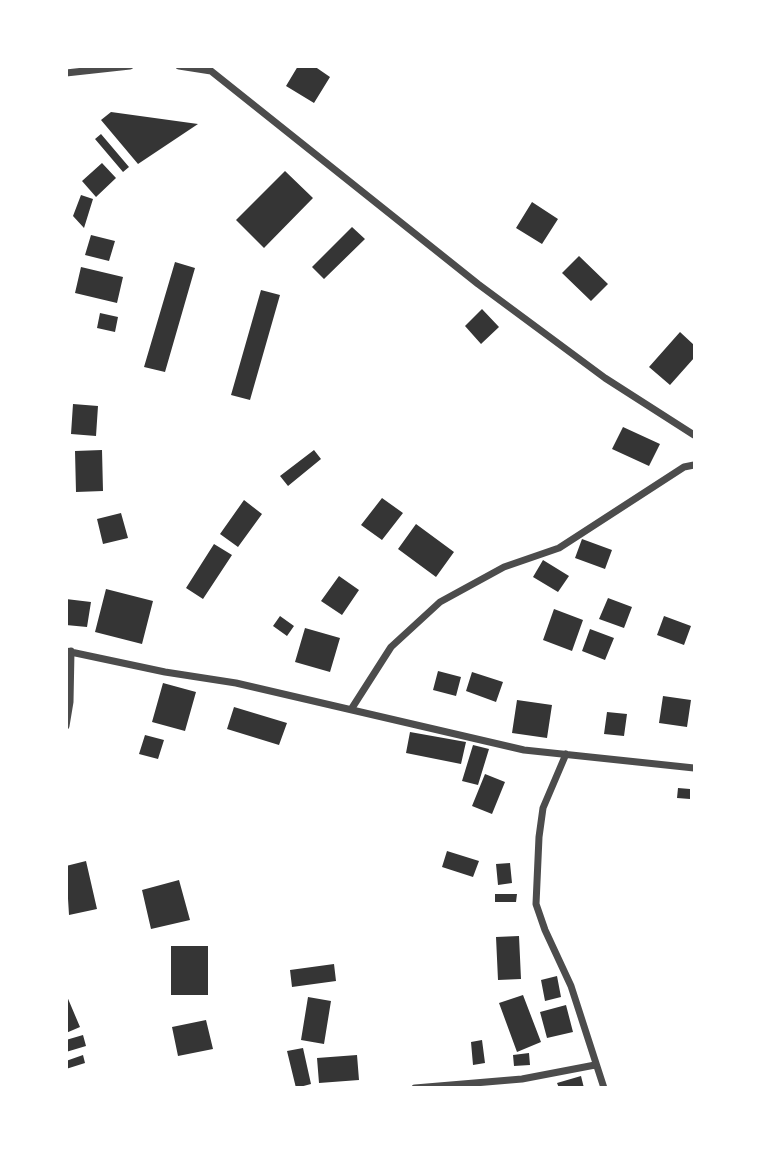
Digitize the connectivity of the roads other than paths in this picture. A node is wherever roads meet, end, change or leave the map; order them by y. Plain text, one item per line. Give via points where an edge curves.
1 (130, 66) edge
2 (179, 66) edge
3 (66, 73) edge
4 (695, 435) edge
5 (695, 464) edge
6 (69, 651) edge
7 (352, 708) junction
8 (66, 726) edge
9 (566, 754) junction
10 (695, 768) edge
11 (596, 1065) junction
12 (415, 1087) edge
13 (604, 1087) edge

1 - 3 street
2 - 4 street via 211,71 478,284 605,378
5 - 7 street via 559,548 504,568 440,602 391,647
6 - 7 street
6 - 8 street
7 - 9 street via 524,750
9 - 10 street
9 - 11 street via 543,808 536,904 571,986
11 - 12 street via 522,1079
11 - 13 street

